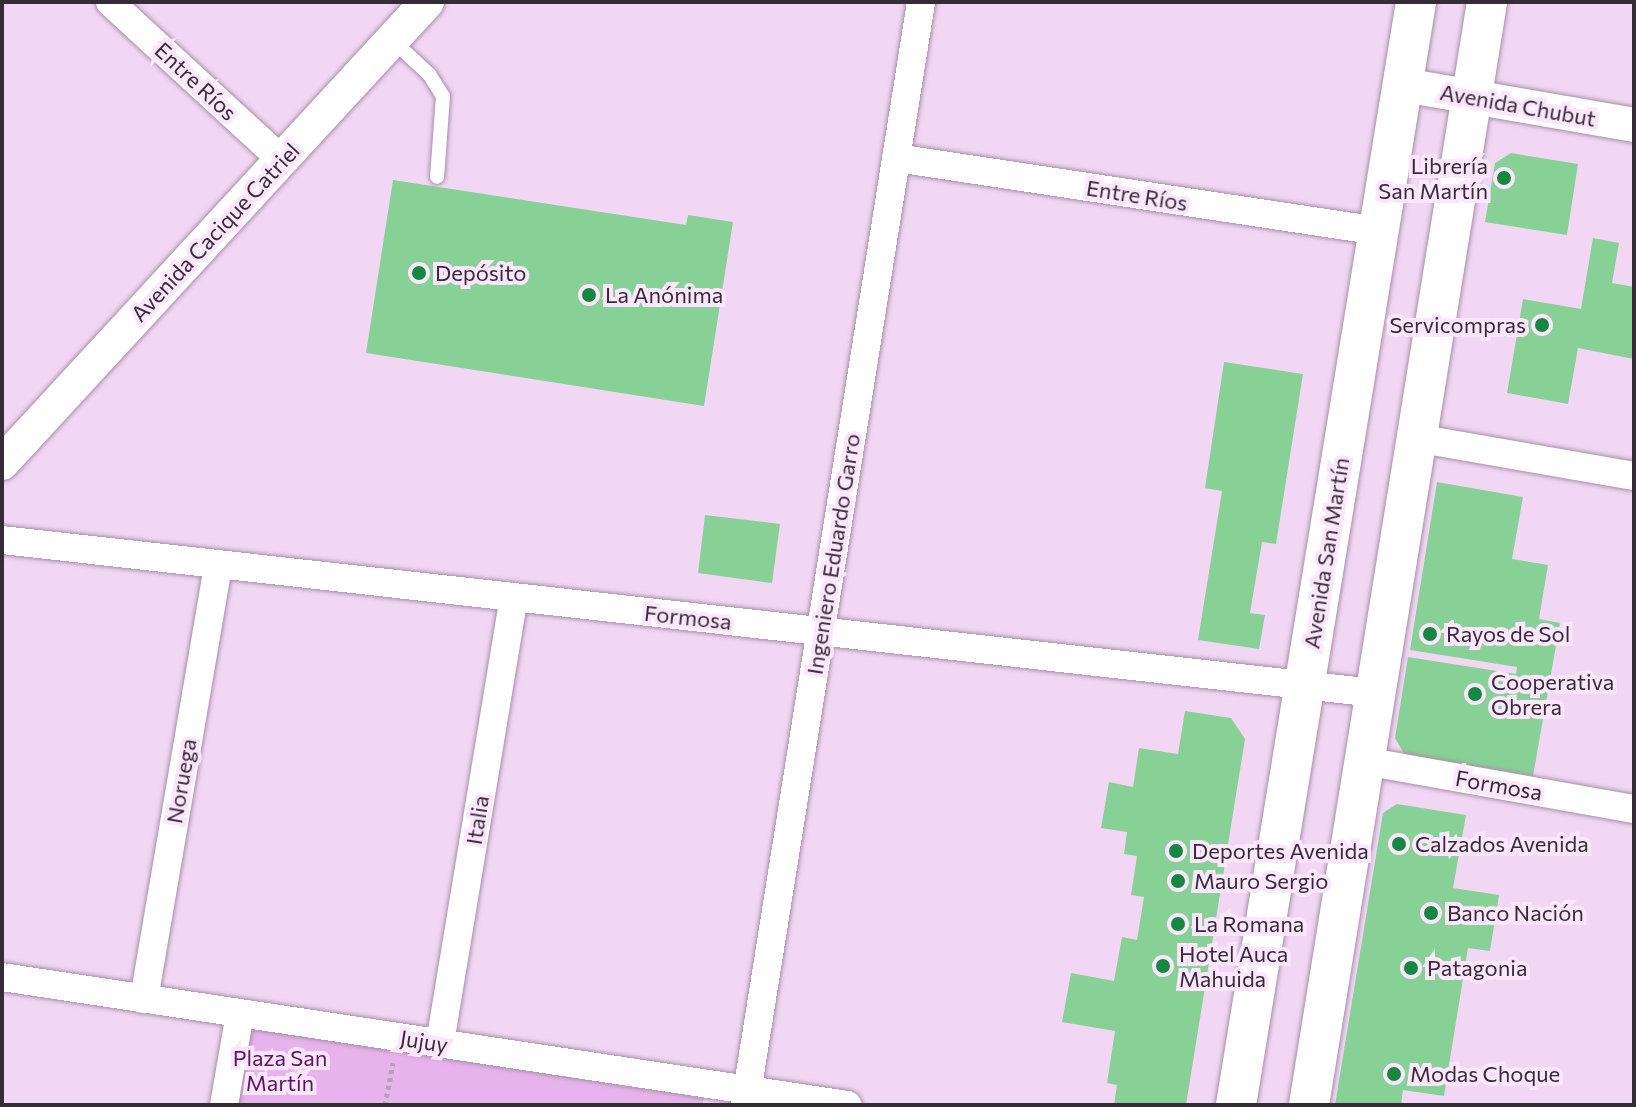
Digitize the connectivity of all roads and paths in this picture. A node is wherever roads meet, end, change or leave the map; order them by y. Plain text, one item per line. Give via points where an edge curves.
1 (110, 2) edge
2 (427, 2) edge
3 (921, 2) edge
4 (1416, 2) edge
5 (1487, 2) edge
6 (392, 40) junction
7 (1403, 85) junction
8 (1472, 97) junction
9 (1634, 125) edge
10 (896, 158) junction
11 (282, 160) junction
12 (437, 177) dead end
13 (1379, 231) junction
14 (1416, 438) junction
15 (2, 463) edge
16 (1634, 476) edge
17 (2, 540) edge
18 (218, 564) junction
19 (514, 597) junction
20 (821, 632) junction
21 (1304, 686) junction
22 (1375, 693) junction
23 (1364, 761) junction
24 (1634, 809) edge
25 (2, 977) edge
26 (144, 999) junction
27 (240, 1013) junction
28 (440, 1043) junction
29 (396, 1051) dead end
30 (747, 1098) edge
31 (224, 1105) edge
32 (385, 1105) edge
33 (847, 1105) edge
34 (1236, 1105) edge
35 (1309, 1105) edge

1 - 11 street, Entre Ríos
2 - 6 street, Avenida Cacique Catriel
3 - 10 street, Ingeniero Eduardo Garro
4 - 7 main road, Avenida San Martín
5 - 8 main road
6 - 11 street, Avenida Cacique Catriel
6 - 12 lane via 429,74 443,96
7 - 8 street, Avenida Chubut
7 - 13 main road, Avenida San Martín
8 - 9 street, Avenida Chubut
8 - 14 main road
10 - 13 street, Entre Ríos
10 - 20 street, Ingeniero Eduardo Garro
11 - 15 street, Avenida Cacique Catriel
13 - 21 main road, Avenida San Martín
14 - 16 street
14 - 22 main road
17 - 18 street, Formosa
18 - 19 street, Formosa
18 - 26 street, Noruega
19 - 20 street, Formosa
19 - 28 street, Italia
20 - 21 street, Formosa
20 - 30 street, Ingeniero Eduardo Garro
21 - 22 street, Formosa
21 - 34 main road, Avenida San Martín
22 - 23 main road
23 - 24 street, Formosa
23 - 35 main road
25 - 26 street, Jujuy
26 - 27 street, Jujuy
27 - 28 street, Jujuy
27 - 31 street
28 - 30 street, Jujuy
29 - 32 path
30 - 33 street, Jujuy

